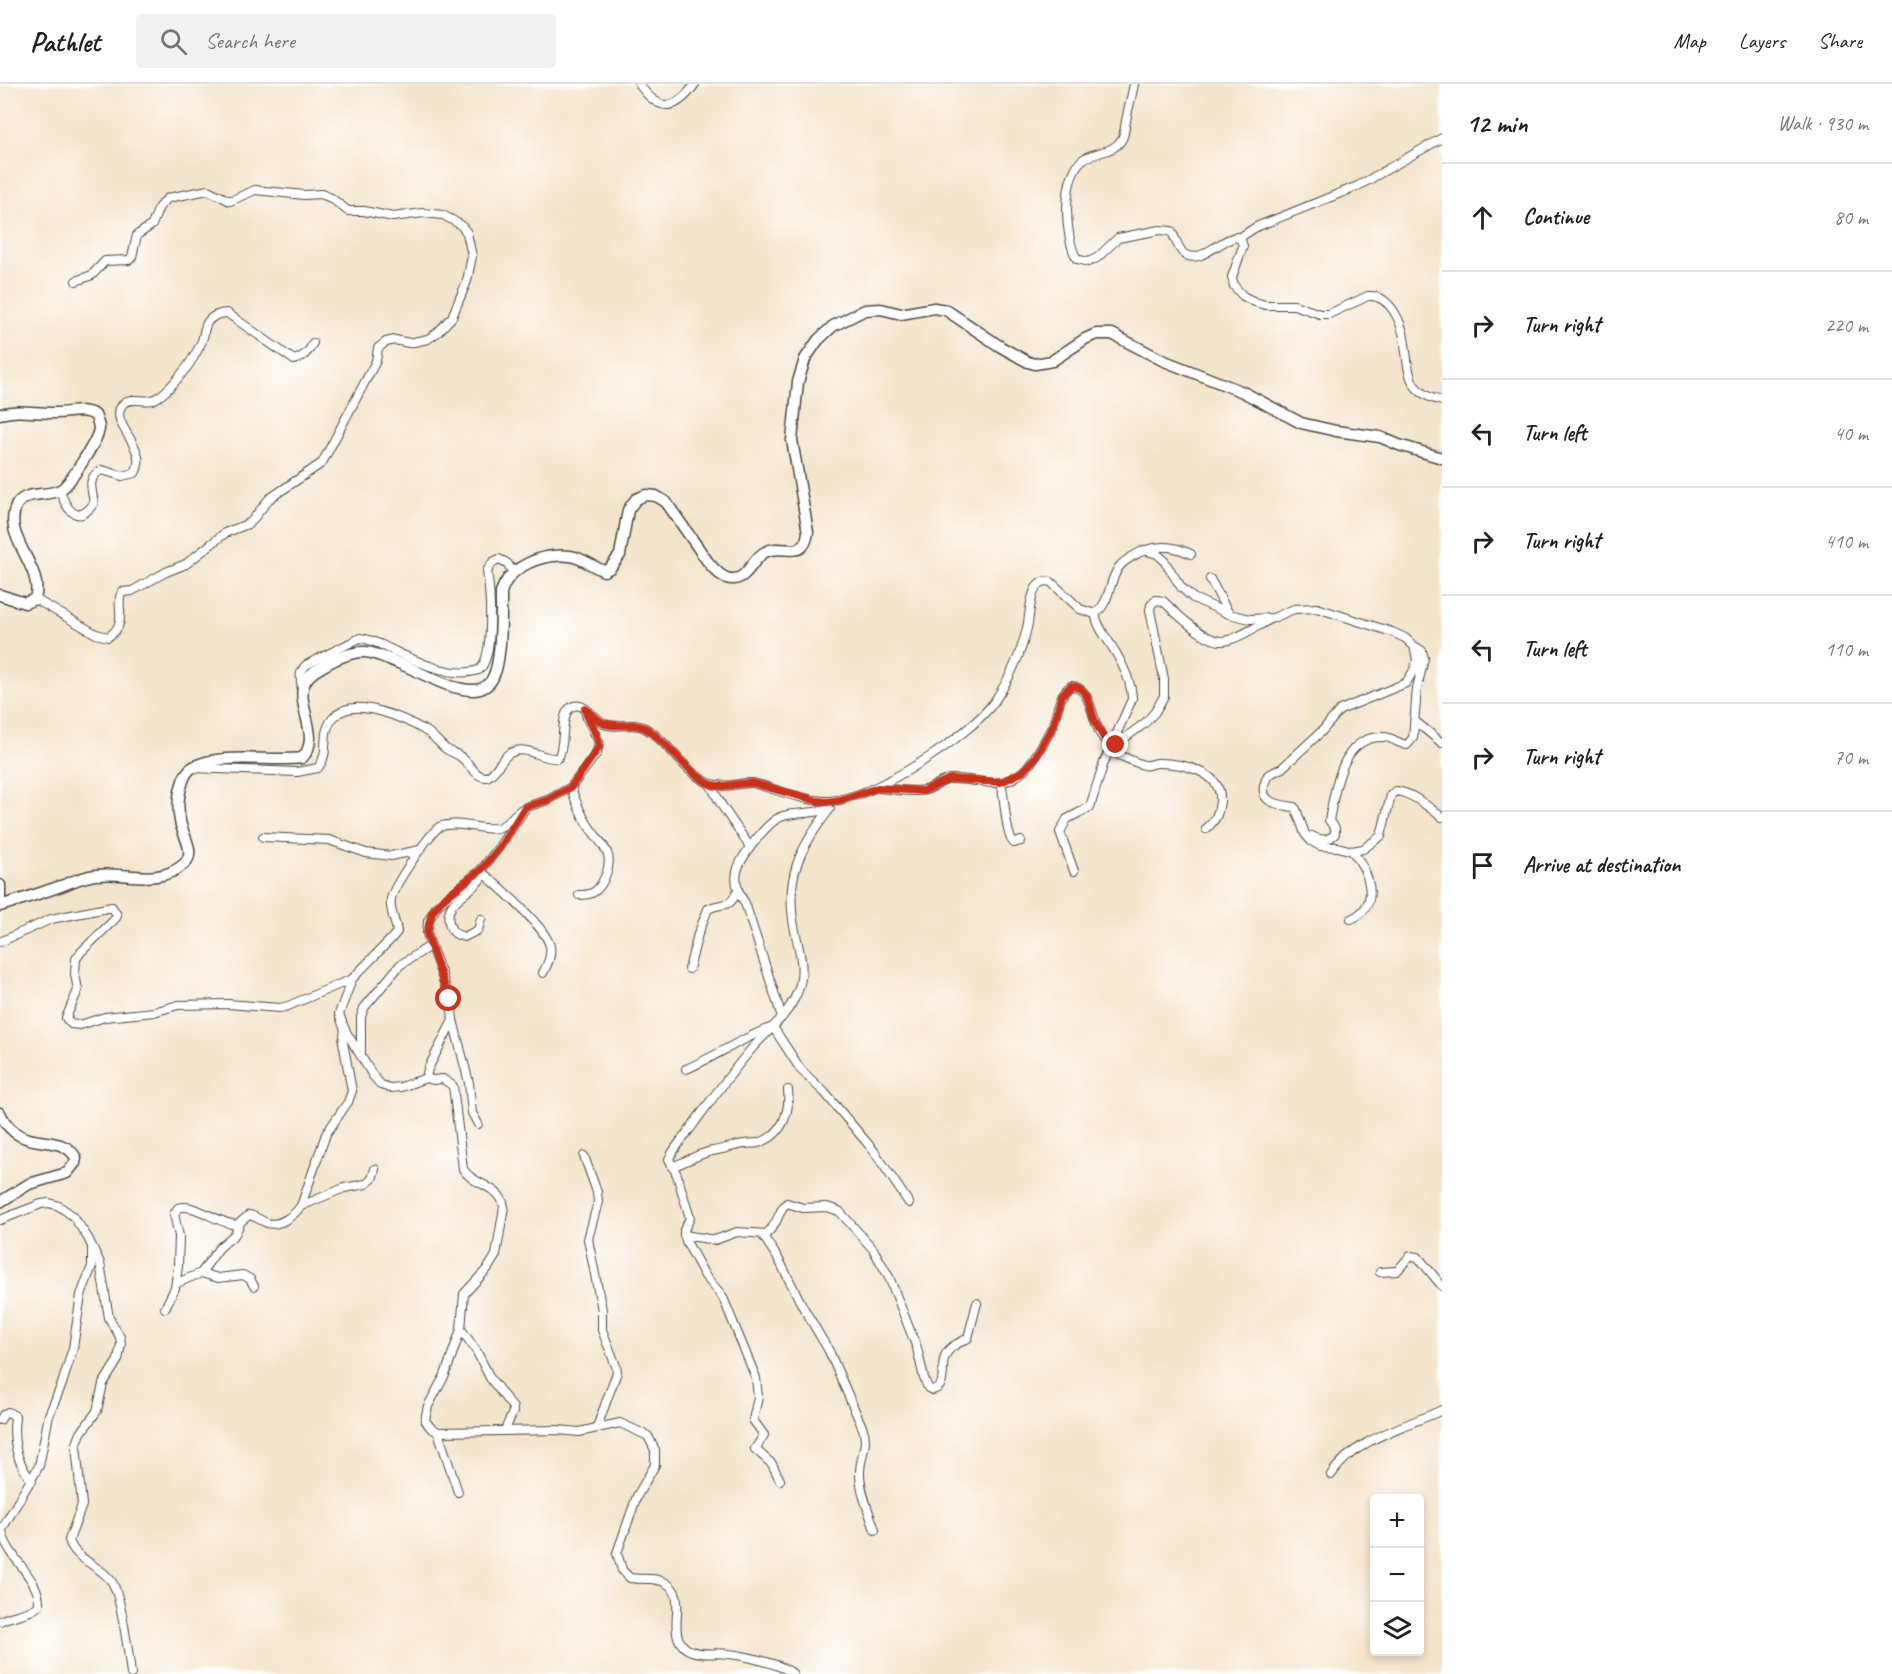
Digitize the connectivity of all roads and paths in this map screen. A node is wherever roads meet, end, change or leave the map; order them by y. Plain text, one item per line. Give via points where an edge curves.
1 (639, 84) edge
2 (696, 84) edge
3 (1134, 84) edge
4 (1442, 138) edge
5 (1239, 238) junction
6 (76, 281) dead end
7 (314, 343) dead end
8 (1442, 401) edge
9 (0, 414) edge
10 (1442, 458) edge
11 (60, 490) junction
12 (1144, 550) junction
13 (1191, 554) dead end
14 (513, 572) junction
15 (1210, 579) dead end
16 (0, 595) edge
17 (35, 598) junction
18 (1095, 614) junction
19 (1229, 614) junction
20 (1273, 618) junction
21 (1414, 646) junction
22 (302, 687) junction
23 (585, 709) junction
24 (1416, 722) junction
25 (1442, 743) edge
26 (1110, 748) junction
27 (192, 768) junction
28 (1001, 782) junction
29 (710, 784) junction
30 (571, 787) junction
31 (878, 788) junction
32 (840, 800) junction
33 (525, 807) junction
34 (830, 809) junction
35 (1442, 817) edge
36 (1302, 823) junction
37 (1206, 829) dead end
38 (263, 837) dead end
39 (1021, 841) dead end
40 (750, 847) junction
41 (420, 850) junction
42 (1352, 851) junction
43 (1074, 871) dead end
44 (482, 872) junction
45 (0, 885) edge
46 (737, 892) junction
47 (579, 895) dead end
48 (0, 906) edge
49 (481, 919) dead end
50 (1351, 919) dead end
51 (0, 942) edge
52 (430, 946) junction
53 (690, 969) dead end
54 (543, 973) dead end
55 (352, 979) junction
56 (782, 1017) junction
57 (453, 1020) junction
58 (773, 1027) junction
59 (345, 1030) junction
60 (360, 1055) junction
61 (686, 1069) dead end
62 (426, 1078) junction
63 (788, 1090) dead end
64 (0, 1113) edge
65 (478, 1124) dead end
66 (584, 1156) dead end
67 (672, 1167) junction
68 (375, 1169) dead end
69 (0, 1202) edge
70 (909, 1203) dead end
71 (301, 1206) junction
72 (0, 1220) edge
73 (240, 1223) junction
74 (762, 1234) junction
75 (684, 1235) junction
76 (92, 1245) junction
77 (1380, 1272) dead end
78 (201, 1274) junction
79 (177, 1282) junction
80 (254, 1286) dead end
81 (1442, 1286) edge
82 (977, 1304) dead end
83 (165, 1308) dead end
84 (461, 1329) junction
85 (1442, 1410) edge
86 (0, 1420) edge
87 (597, 1427) junction
88 (505, 1430) junction
89 (438, 1432) junction
90 (1331, 1475) dead end
91 (780, 1480) dead end
92 (32, 1482) junction
93 (458, 1492) dead end
94 (874, 1530) dead end
95 (0, 1621) edge
96 (131, 1674) edge
97 (793, 1674) edge

1 - 2 street via 652,100 667,105 683,100
3 - 5 street via 1122,138 1107,151 1078,164 1073,177 1066,210 1077,259 1088,262 1118,238 1160,230 1171,231 1181,250 1192,256 1227,238
4 - 5 street via 1358,186 1256,227
5 - 8 street via 1243,246 1232,277 1234,286 1255,302 1294,305 1329,314 1368,296 1382,298 1400,324 1408,375 1422,393
6 - 17 street via 92,275 105,261 129,260 138,235 155,222 163,202 202,190 230,201 255,190 321,194 348,211 385,217 423,213 443,216 461,225 467,233 472,256 467,281 445,326 428,339 409,343 395,340 378,348 376,361 322,463 269,499 250,523 225,533 186,564 132,591 122,592 122,617 112,635 96,634
7 - 11 street via 301,358 294,360 227,313 215,316 207,323 191,362 165,391 153,399 127,401 121,406 122,426 140,461 135,472 122,476 96,472 90,482 94,503 82,515 69,509
9 - 11 street via 86,411 95,416 99,425 96,438 71,480
10 - 14 street via 1380,436 1301,423 1243,392 1162,360 1112,334 1096,334 1052,362 1035,364 946,310 934,308 900,314 873,309 833,326 818,340 802,367 792,440 808,532 802,548 768,550 742,576 726,578 708,562 666,502 646,495 636,499 628,510 620,555 610,568 604,571 576,557 562,556 527,564
11 - 17 street via 21,500 10,521 13,537 37,588
12 - 13 street via 1168,546
12 - 18 street via 1119,567 1105,602
12 - 19 street via 1163,559 1193,598
14 - 22 street via 501,593 495,674 484,687 472,690 455,686 366,652 350,654 322,667
14 - 22 street via 499,559 487,571 490,632 485,662 479,670 455,672 425,666 360,638 306,665 300,677
15 - 19 street
16 - 17 street via 25,603
18 - 26 street via 1132,691 1131,706
18 - 31 street via 1080,609 1051,582 1041,583 1034,594 1020,653 989,709 968,729
19 - 20 street via 1250,619
20 - 21 street via 1294,609 1317,608 1392,632
20 - 26 street via 1222,641 1206,635 1163,601 1156,600 1150,610 1164,696 1145,723
21 - 24 street via 1424,658 1417,688
21 - 36 street via 1417,660 1406,682 1340,710 1282,768 1268,776 1264,788 1267,799 1294,807
22 - 27 street via 312,740 302,758 225,759
23 - 27 street via 577,705 567,713 558,758 519,750 502,759 487,777 479,775 423,730 365,707 346,709 331,720 324,737 326,754 318,768 297,772
23 - 29 street via 603,723 636,725 648,730
23 - 30 street via 599,747
24 - 25 street
24 - 36 street via 1413,738 1407,745 1376,738 1358,744 1348,754 1329,820 1336,831 1332,837 1317,839
26 - 28 street via 1094,721 1085,693 1071,686 1062,695 1053,726 1035,758 1022,772
26 - 37 street via 1146,765 1191,767 1216,784 1219,810
26 - 43 street via 1090,807 1066,819 1060,832
27 - 48 street via 178,797 182,829 189,846 188,858 182,865 165,874 146,877 92,875
28 - 31 street via 950,779 923,791
28 - 39 street via 1009,837 1014,843
29 - 32 street via 753,783 818,801
29 - 40 street
30 - 33 street
30 - 47 street via 583,817 603,843 610,861 595,892
31 - 32 street
32 - 34 street
33 - 41 street via 501,827 443,825
33 - 44 street
34 - 40 street via 775,820
34 - 56 street via 810,834 795,870 792,886 801,980
35 - 42 street via 1411,796 1396,791 1391,795 1381,836 1363,849
36 - 42 street via 1305,834 1316,844
38 - 41 street via 329,840 366,853 391,856
40 - 46 street via 738,866
41 - 55 street via 391,899 397,932
42 - 50 street via 1362,866 1370,892 1364,912
44 - 49 street via 480,881 453,903 449,923 456,934 467,937 478,930
44 - 52 street via 443,899 432,912 427,933
44 - 54 street via 517,904 549,944 549,960
45 - 48 street
46 - 53 street via 729,904 708,909
46 - 56 street via 745,903
51 - 55 street via 51,919 112,907 116,918 76,959 78,990 66,1018 75,1024 178,1005 280,1008
52 - 57 street
52 - 60 street via 400,965 364,1008
55 - 59 street via 340,1006
56 - 58 street
57 - 62 street
57 - 65 street via 469,1083 472,1113
58 - 61 street
58 - 67 street via 728,1077 683,1138 669,1159
58 - 70 street via 801,1070 825,1092 874,1151
59 - 60 street
59 - 71 street via 343,1042 352,1091 326,1134
60 - 62 street via 381,1085 401,1088
62 - 84 street via 443,1079 453,1086 463,1169 471,1179 497,1193 503,1203 496,1255 464,1294
63 - 67 street via 788,1112 769,1138 711,1151
64 - 69 street via 14,1133 61,1145 76,1158 67,1173 29,1184
66 - 87 street via 598,1202 588,1239 602,1310 602,1330 617,1372
67 - 75 street via 690,1218
68 - 71 street via 366,1184 344,1188
71 - 73 street via 279,1223 269,1224 249,1215
72 - 76 street via 49,1203 67,1210
73 - 78 street
73 - 79 street via 228,1224 186,1206 175,1210 180,1244
74 - 75 street via 737,1232 716,1240
74 - 82 street via 774,1228 787,1203 804,1209 833,1208 844,1215 873,1249 889,1277 917,1348 924,1378 932,1390 941,1386 949,1350 968,1338
74 - 94 street via 829,1351 863,1429 866,1438 860,1475
75 - 91 street via 705,1276 724,1300 753,1369 758,1397 753,1420 764,1435 755,1449 772,1464
76 - 92 street via 92,1266 81,1295 73,1348 52,1403 42,1457
76 - 96 street via 100,1263 109,1318 121,1344 118,1360 103,1384 97,1411 76,1446 82,1505 69,1540 78,1554 114,1586
77 - 81 street via 1397,1271 1414,1256
78 - 79 street
78 - 80 street via 218,1278 243,1275
79 - 83 street
84 - 88 street via 513,1408
84 - 89 street via 445,1375 425,1414 427,1424
85 - 90 street via 1367,1443 1346,1456
86 - 92 street via 8,1412 15,1416 15,1450
87 - 88 street via 579,1432
87 - 97 street via 620,1423 628,1426 648,1436 655,1450 655,1465 637,1496 617,1553 621,1569 630,1578 658,1580 672,1588 677,1599 676,1629 685,1647 750,1659 785,1668
88 - 89 street
89 - 93 street
92 - 95 street via 4,1524 3,1536 38,1592 39,1605

